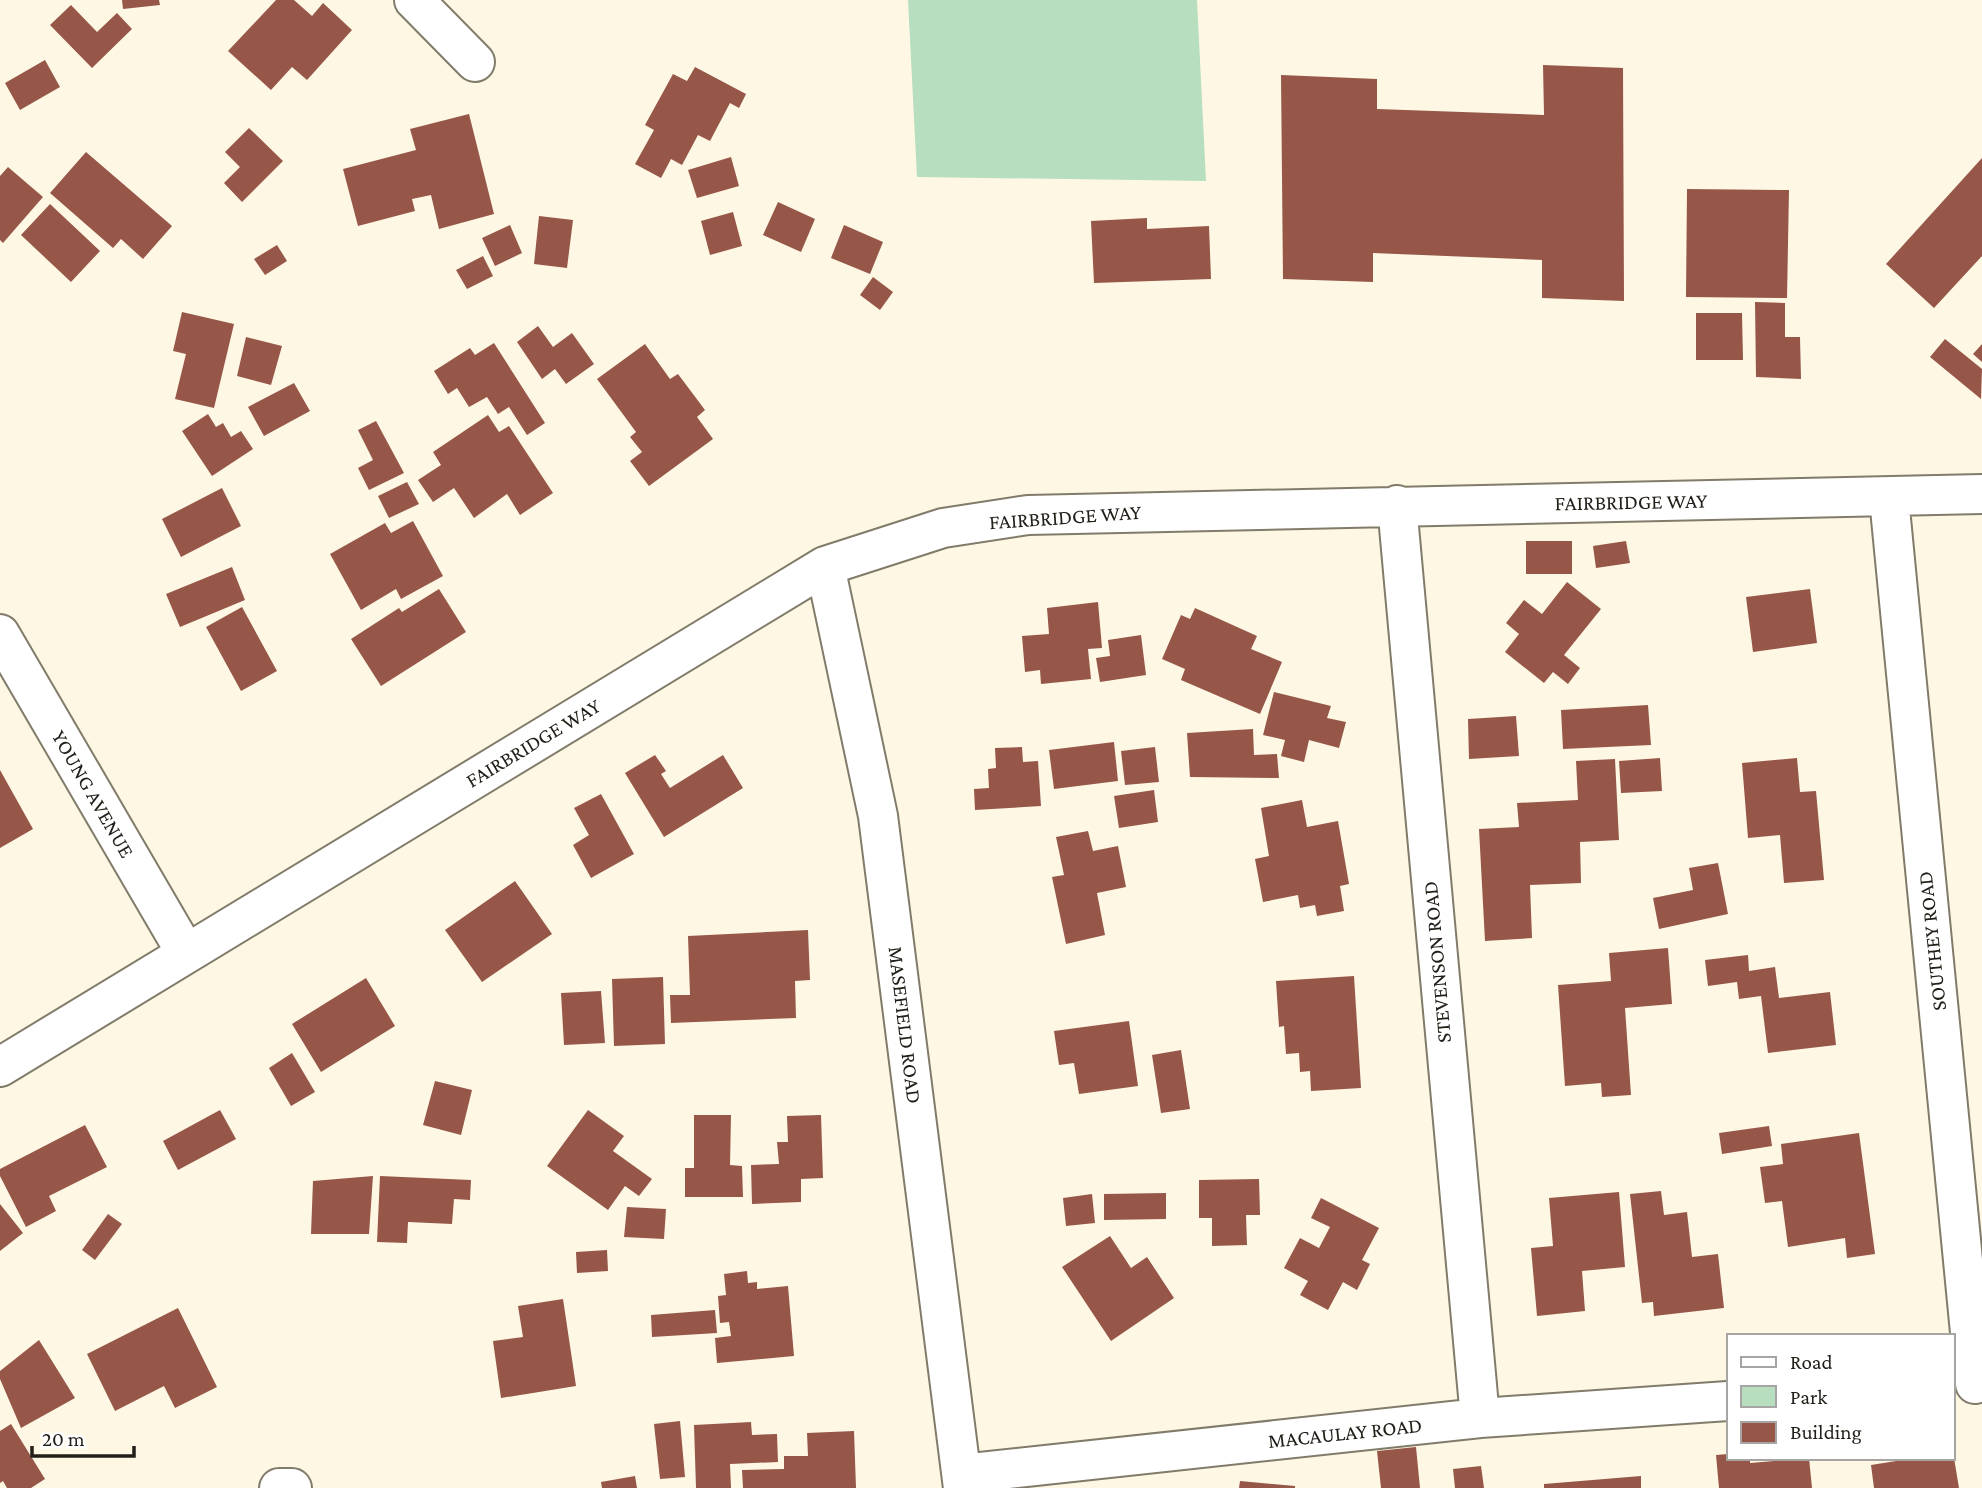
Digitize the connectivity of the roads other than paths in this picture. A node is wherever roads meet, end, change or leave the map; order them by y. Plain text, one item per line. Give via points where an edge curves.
1 (414, 0) edge
2 (475, 62) dead end
3 (1982, 494) edge
4 (1889, 498) junction
5 (1397, 505) junction
6 (825, 566) junction
7 (0, 634) edge
8 (186, 953) junction
9 (0, 1067) edge
10 (1970, 1385) edge
11 (1727, 1401) edge
12 (1480, 1418) junction
13 (962, 1481) edge
14 (279, 1488) edge
15 (292, 1488) edge

1 - 2 street
3 - 4 street, FAIRBRIDGE WAY
4 - 5 street, FAIRBRIDGE WAY
4 - 10 street, SOUTHEY ROAD
5 - 6 street, FAIRBRIDGE WAY via 1028,515 943,528
5 - 12 street, STEVENSON ROAD
6 - 8 street, FAIRBRIDGE WAY
6 - 13 street, MASEFIELD ROAD via 878,816
7 - 8 street, YOUNG AVENUE
8 - 9 street, FAIRBRIDGE WAY
11 - 12 street, MACAULAY ROAD
12 - 13 street, MACAULAY ROAD
14 - 15 street

